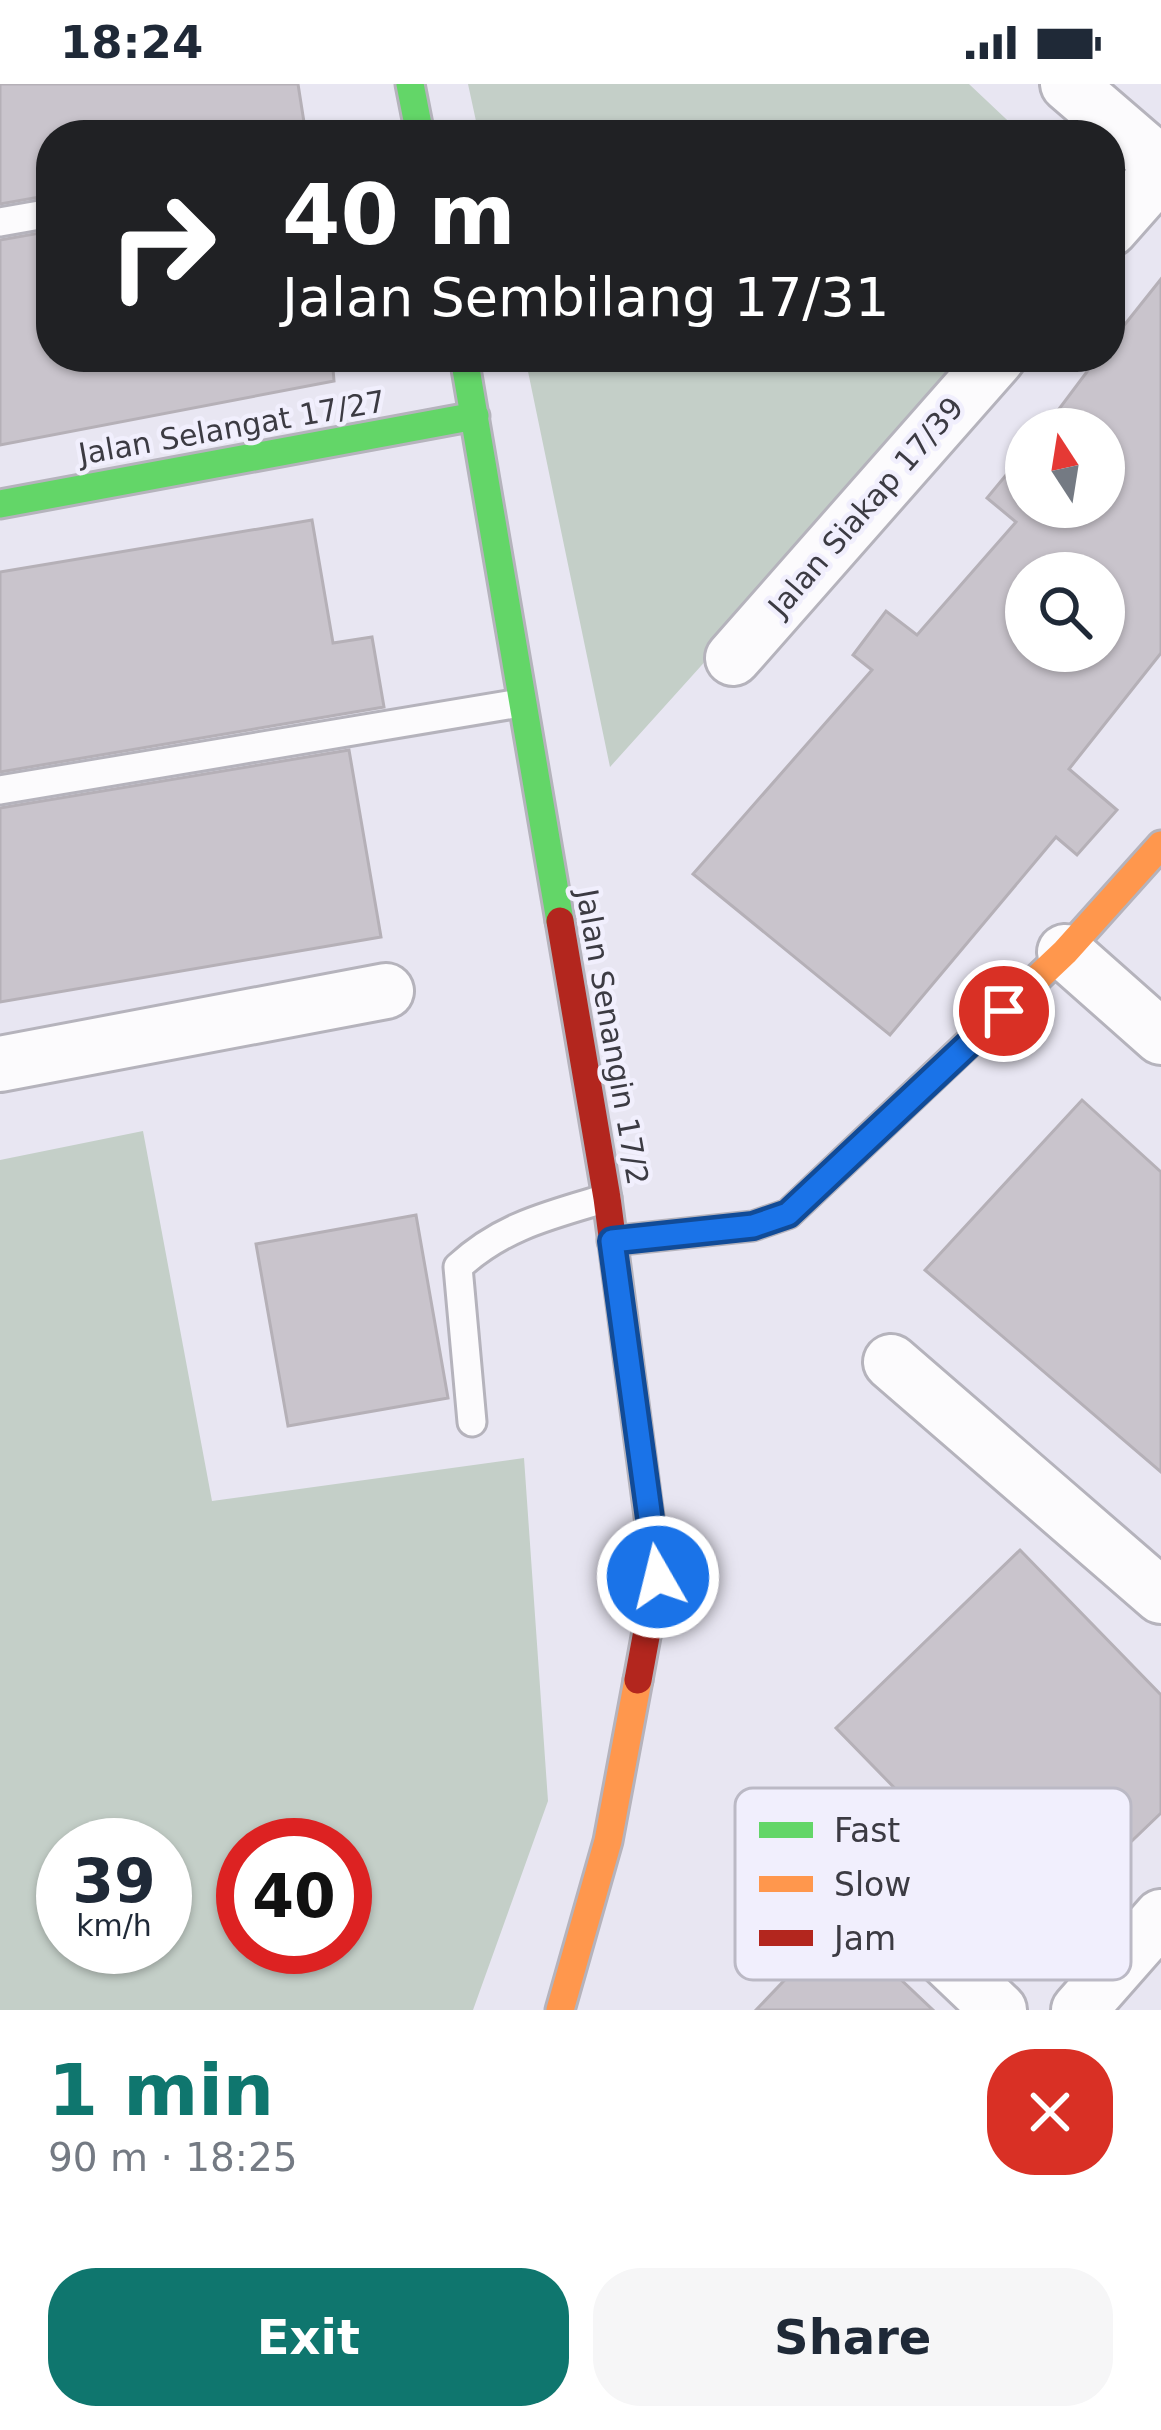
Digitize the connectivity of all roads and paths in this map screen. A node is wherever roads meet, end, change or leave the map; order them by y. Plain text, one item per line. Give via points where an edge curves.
1 (410, 84) edge
2 (1068, 84) edge
3 (417, 120) edge
4 (1108, 120) edge
5 (1125, 135) edge
6 (1161, 168) edge
7 (1125, 211) edge
8 (36, 216) edge
9 (0, 222) edge
10 (467, 372) edge
11 (985, 372) edge
12 (476, 416) junction
13 (0, 505) edge
14 (734, 658) dead end
15 (520, 703) junction
16 (0, 790) edge
17 (1161, 845) edge
18 (1066, 952) junction
19 (386, 991) dead end
20 (1161, 1037) edge
21 (0, 1064) edge
22 (607, 1198) junction
23 (612, 1241) junction
24 (891, 1362) dead end
25 (472, 1422) dead end
26 (1161, 1596) edge
27 (1161, 1917) edge
28 (1131, 1951) edge
29 (968, 1980) edge
30 (1105, 1980) edge
31 (560, 2010) edge
32 (999, 2010) edge
33 (1078, 2010) edge

1 - 3 street
2 - 4 street
5 - 6 street
6 - 7 street
8 - 9 lane
10 - 12 street, Jalan Senangin 17/2
11 - 14 street, Jalan Siakap 17/39
12 - 13 street, Jalan Selangat 17/27
12 - 15 street, Jalan Senangin 17/2
15 - 16 lane
15 - 22 street, Jalan Senangin 17/2
17 - 18 street
18 - 20 street
18 - 23 street via 788,1214 753,1226
19 - 21 street
22 - 23 street, Jalan Senangin 17/2
22 - 25 lane via 516,1225 458,1268
23 - 31 street, Jalan Senangin 17/2 via 658,1577 608,1841
24 - 26 street
27 - 28 street
29 - 32 street
30 - 33 street

